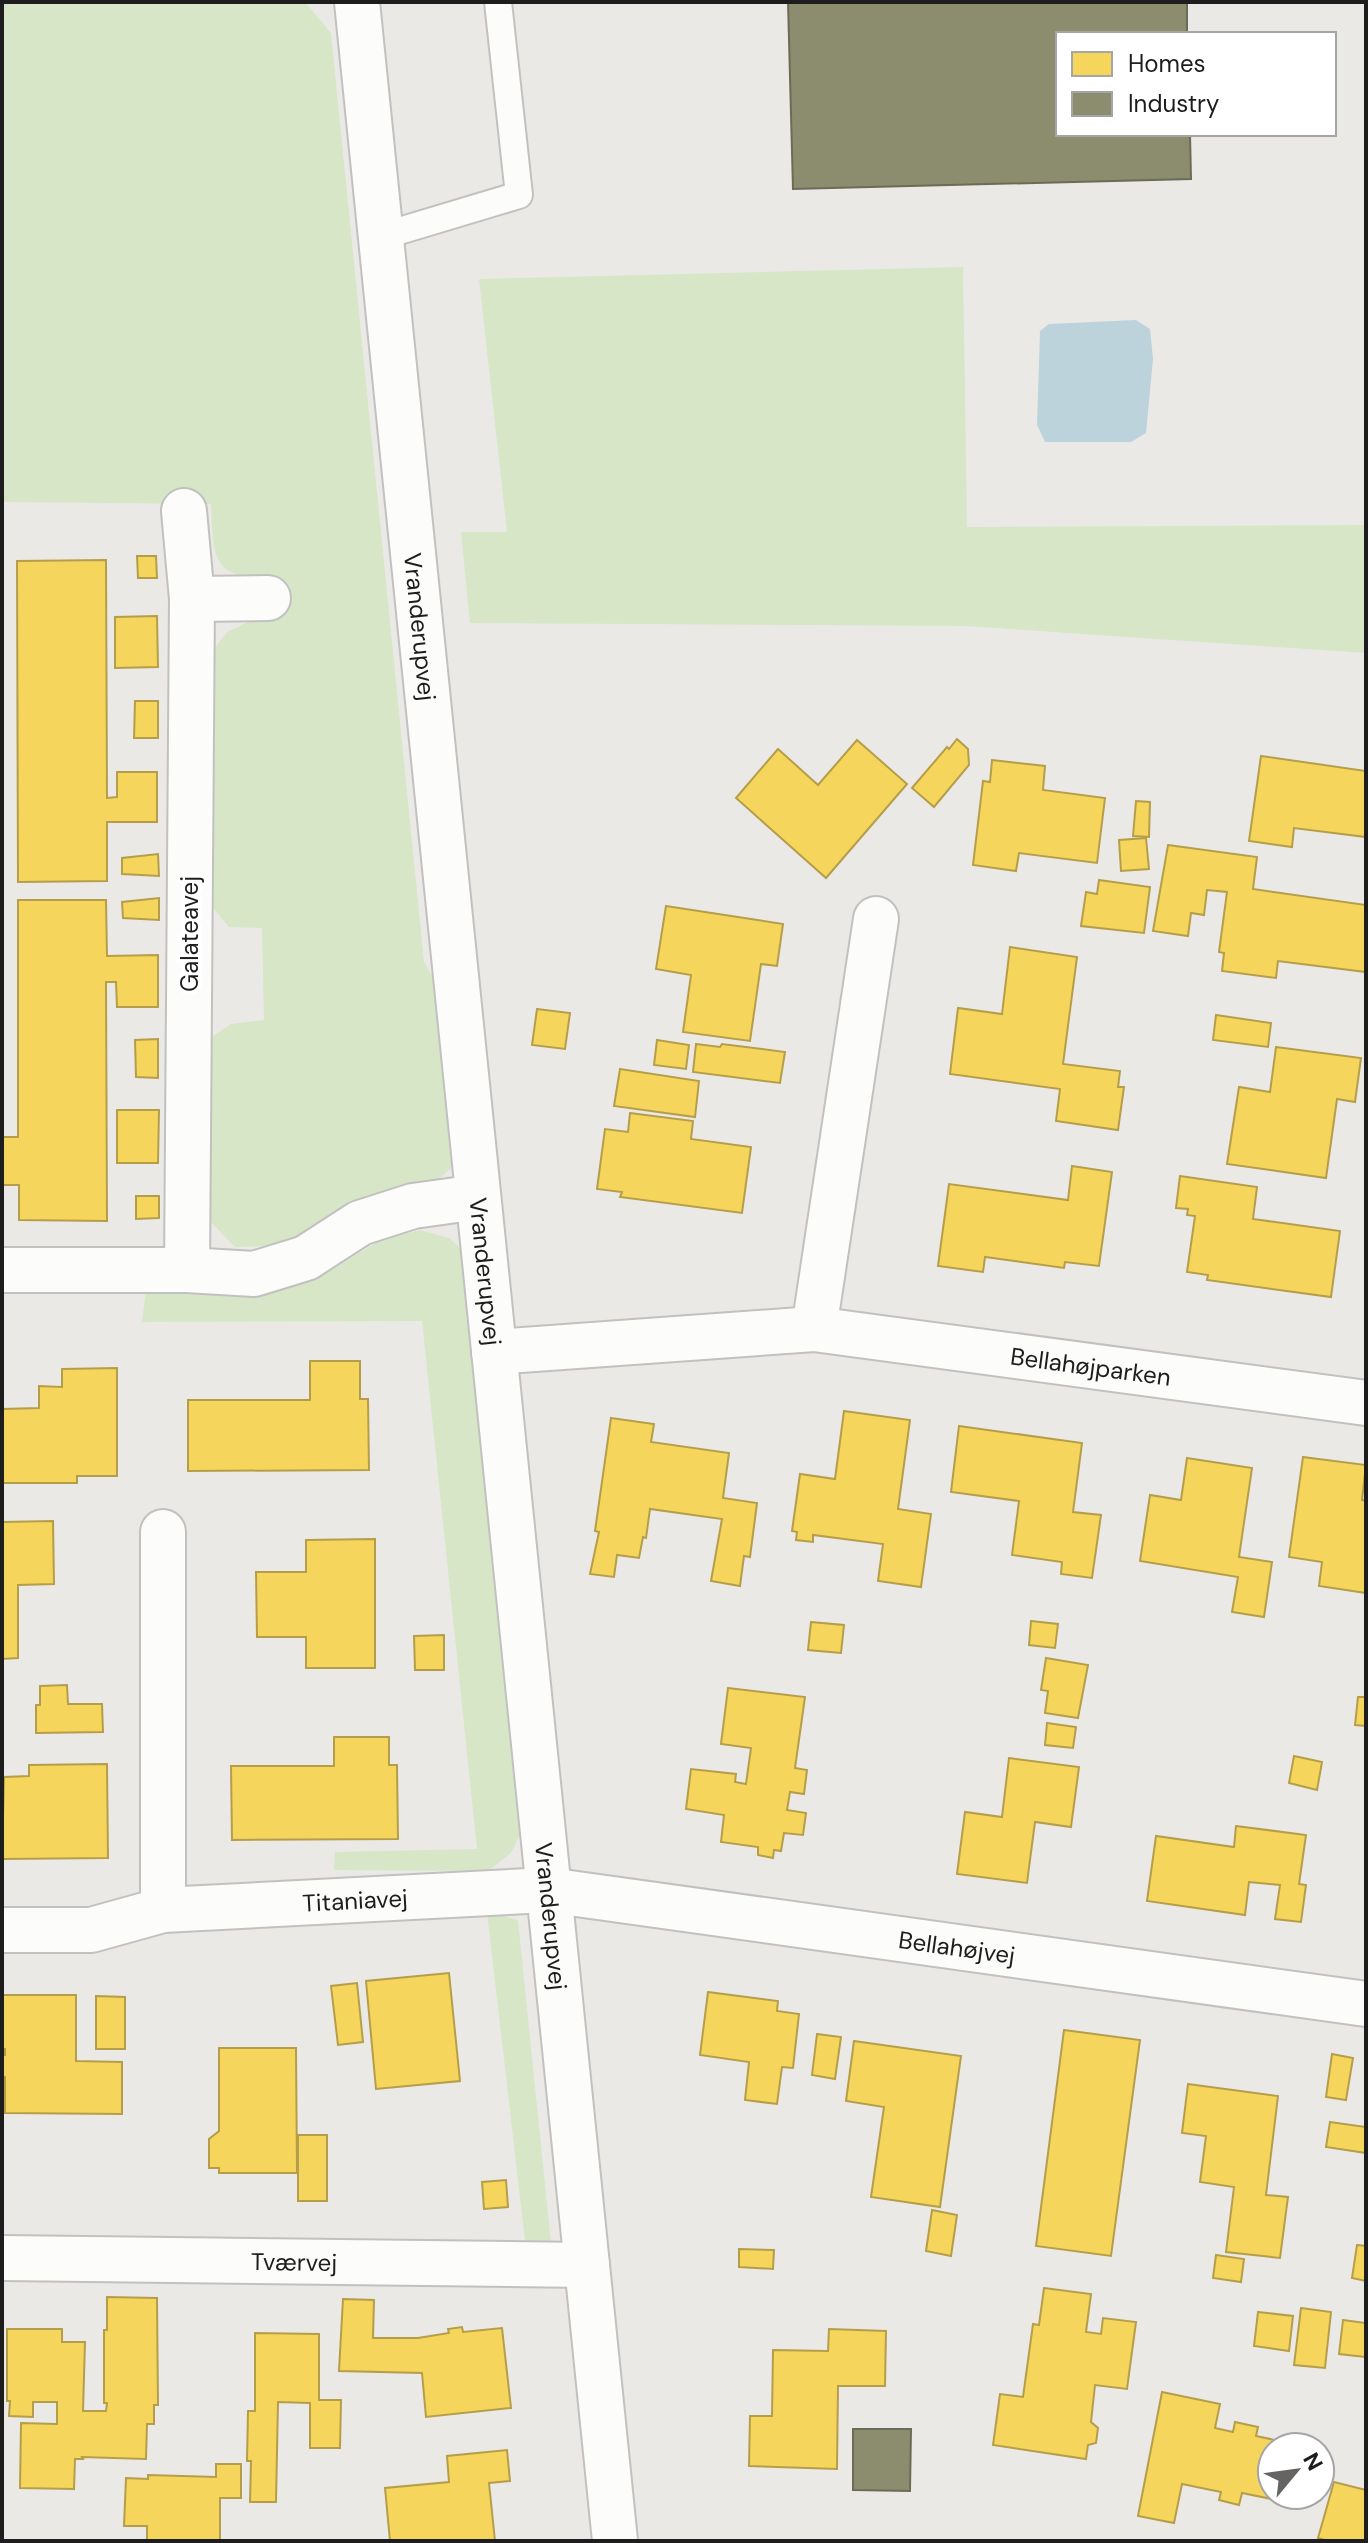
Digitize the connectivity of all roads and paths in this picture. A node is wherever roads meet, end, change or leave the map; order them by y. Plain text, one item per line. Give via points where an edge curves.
1 (357, 2) edge
2 (498, 2) edge
3 (379, 237) junction
4 (184, 511) dead end
5 (268, 598) dead end
6 (192, 599) junction
7 (876, 919) dead end
8 (478, 1197) junction
9 (2, 1270) edge
10 (187, 1270) junction
11 (814, 1329) junction
12 (494, 1352) junction
13 (1366, 1403) edge
14 (163, 1532) dead end
15 (548, 1890) junction
16 (163, 1910) junction
17 (2, 1930) edge
18 (1366, 2004) edge
19 (2, 2258) edge
20 (587, 2265) junction
21 (615, 2541) edge

1 - 3 street, Vranderupvej
2 - 3 lane via 519,195
3 - 8 street, Vranderupvej
4 - 6 street, Galateavej
5 - 6 street
6 - 10 street, Galateavej
7 - 11 street
8 - 10 street via 413,1206 360,1223 306,1258 254,1274
8 - 12 street, Vranderupvej
9 - 10 street
11 - 12 street, Bellahøjparken
11 - 13 street, Bellahøjparken
12 - 15 street, Vranderupvej
14 - 16 street
15 - 16 street, Titaniavej
15 - 18 street, Bellahøjvej
15 - 20 street, Vranderupvej
16 - 17 street, Titaniavej via 91,1930
19 - 20 street, Tværvej
20 - 21 street, Vranderupvej

